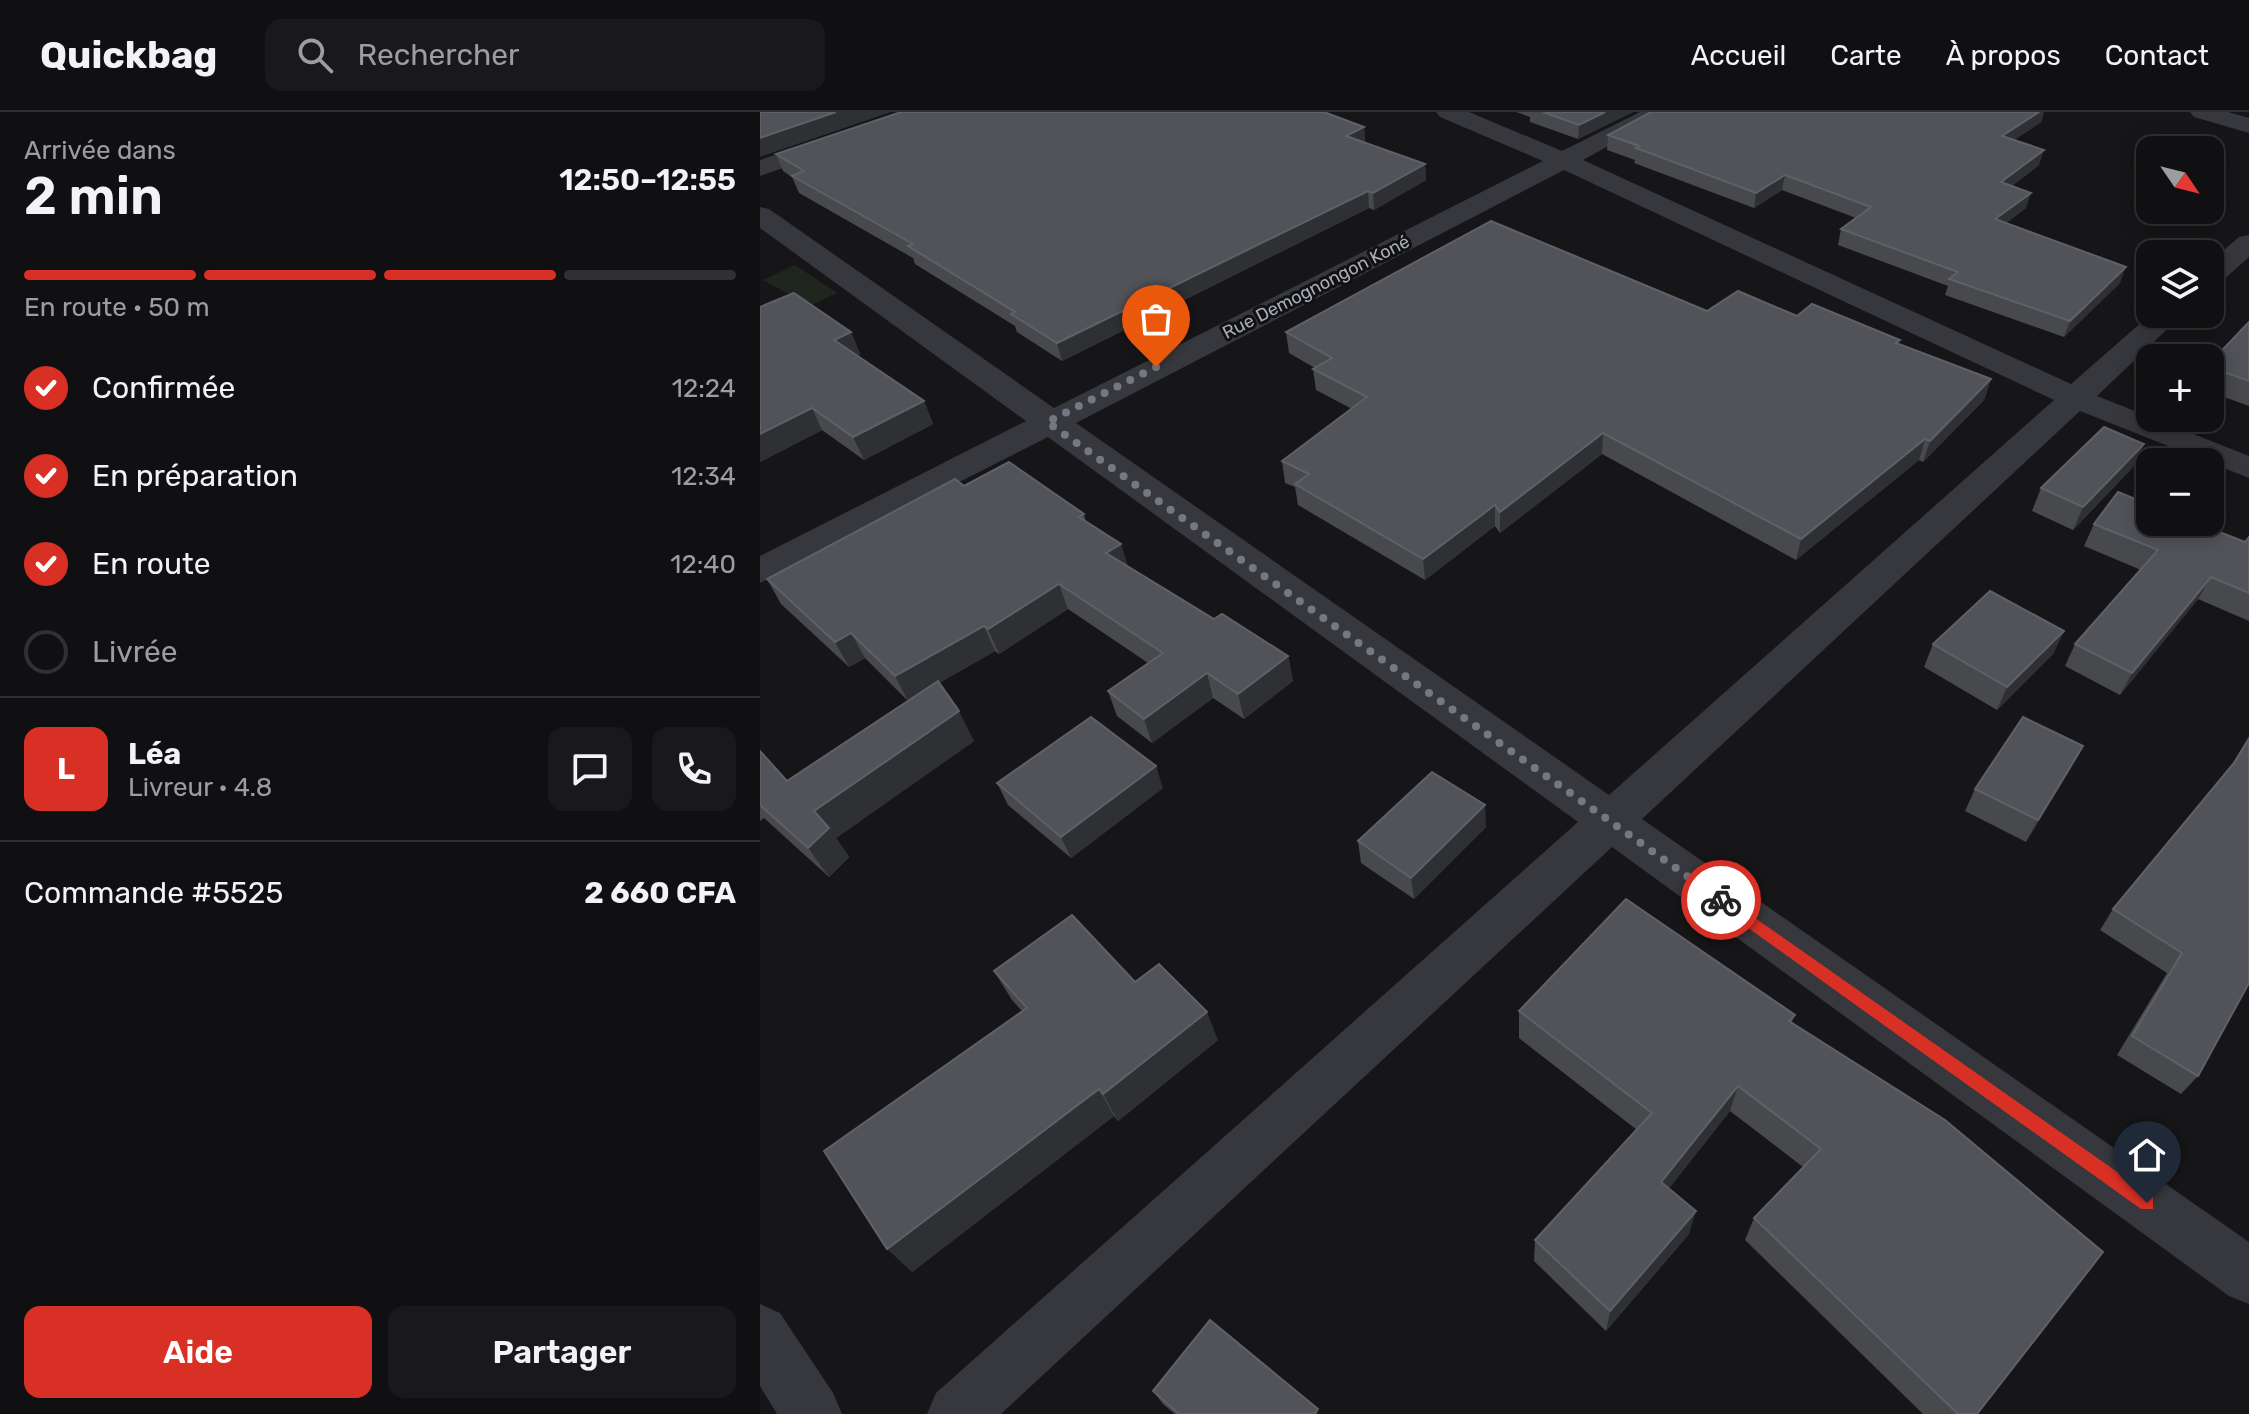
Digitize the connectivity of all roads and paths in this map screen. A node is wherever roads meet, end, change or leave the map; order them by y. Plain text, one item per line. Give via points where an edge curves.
1 (923, 112) edge
2 (1448, 112) edge
3 (1658, 112) edge
4 (2202, 112) edge
5 (2249, 126) edge
6 (1565, 161) junction
7 (760, 168) edge
8 (760, 215) edge
9 (2249, 243) edge
10 (2224, 265) edge
11 (2152, 328) edge
12 (2073, 397) junction
13 (1047, 422) junction
14 (2249, 468) edge
15 (760, 571) edge
16 (1611, 822) junction
17 (2249, 1276) edge
18 (760, 1333) edge
19 (812, 1414) edge
20 (957, 1414) edge

1 - 7 street
2 - 6 street
3 - 6 street, Rue Demognongon Koné
4 - 5 street
6 - 12 street
6 - 13 street, Rue Demognongon Koné
8 - 13 street
9 - 10 street
11 - 12 street
12 - 14 street
12 - 16 street
13 - 15 street, Rue Demognongon Koné
13 - 16 street
16 - 17 street
16 - 20 street
18 - 19 street

